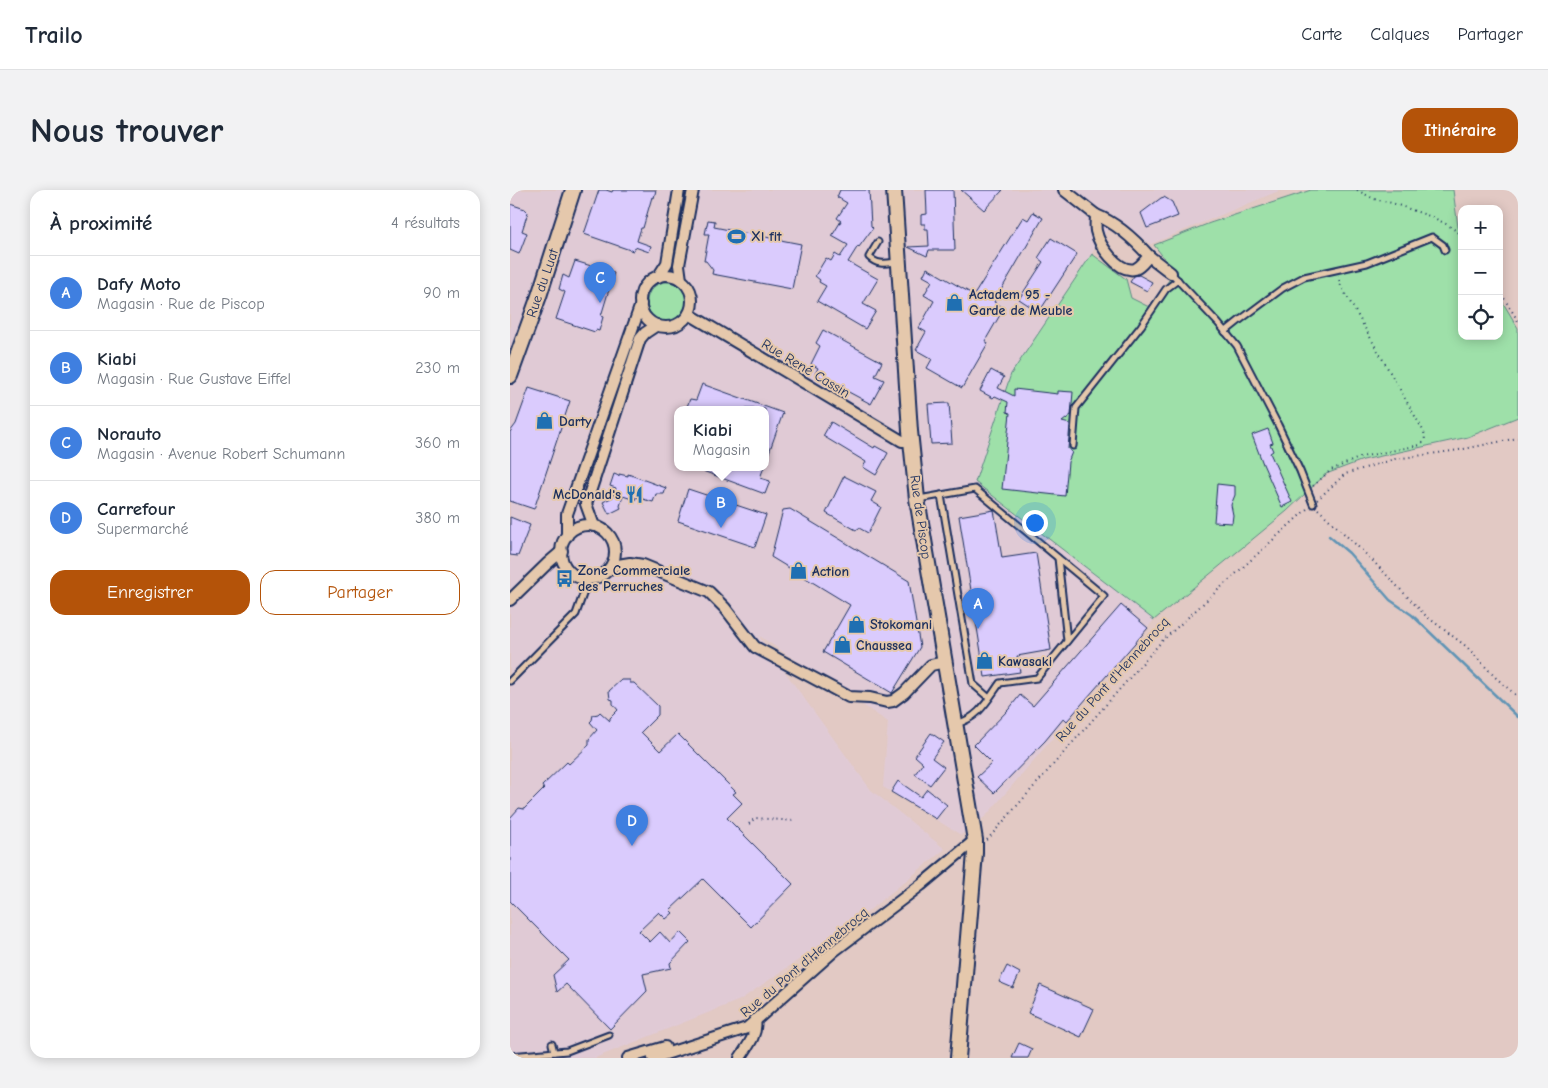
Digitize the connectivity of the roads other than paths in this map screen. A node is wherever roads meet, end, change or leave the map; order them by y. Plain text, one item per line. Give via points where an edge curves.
1 (573, 190) edge
2 (679, 190) edge
3 (693, 190) edge
4 (894, 190) edge
5 (1064, 190) edge
6 (1096, 215) junction
7 (878, 242) dead end
8 (1445, 250) dead end
9 (1149, 256) junction
10 (899, 262) junction
11 (658, 277) junction
12 (1174, 277) junction
13 (681, 280) junction
14 (640, 304) junction
15 (689, 314) junction
16 (657, 325) junction
17 (1226, 332) junction
18 (510, 376) edge
19 (911, 441) junction
20 (1072, 446) dead end
21 (941, 494) junction
22 (917, 499) junction
23 (1313, 504) road end
24 (594, 526) junction
25 (567, 536) junction
26 (562, 551) junction
27 (1058, 558) junction
28 (612, 566) junction
29 (585, 579) junction
30 (510, 600) edge
31 (1067, 642) junction
32 (945, 662) junction
33 (510, 681) edge
34 (989, 698) junction
35 (955, 724) junction
36 (975, 847) junction
37 (933, 874) junction
38 (756, 1020) junction
39 (609, 1035) dead end
40 (552, 1044) dead end
41 (554, 1052) junction
42 (510, 1056) edge
43 (628, 1058) edge
44 (653, 1058) edge
45 (740, 1058) edge
46 (958, 1058) edge

1 - 18 street, Rue du Luat
2 - 11 street via 666,263
3 - 13 street via 679,266
4 - 10 street, Rue de Piscop
5 - 6 street
6 - 9 street via 1108,220
6 - 9 street via 1095,230 1099,240 1119,265 1134,269
7 - 10 lane via 869,257 871,260 884,264
8 - 17 lane via 1432,237 1367,263 1304,277 1283,288
9 - 12 street
10 - 19 street, Rue de Piscop
11 - 13 street
11 - 14 street via 645,287
12 - 17 lane
12 - 20 lane via 1142,326 1076,408
13 - 15 street via 690,292 692,307
14 - 16 street via 647,319
14 - 25 street via 568,514
15 - 16 street via 678,324
15 - 19 street, Rue René Cassin via 902,441
16 - 24 street via 640,340 586,504
17 - 23 lane via 1255,380
19 - 22 street, Rue de Piscop
21 - 22 lane
21 - 27 lane via 975,489
21 - 34 lane via 974,684
22 - 32 street, Rue de Piscop
24 - 25 street via 575,529
24 - 28 street via 613,541 615,554
25 - 26 street
26 - 29 street via 567,569
26 - 30 street
27 - 31 lane
27 - 31 lane via 1104,596
28 - 29 street via 594,579
28 - 32 street via 643,565 709,592 755,647 849,697 893,701 931,665
29 - 33 lane via 586,586 576,614
31 - 34 lane via 1037,678 1000,683
32 - 35 street, Rue de Piscop
34 - 35 lane via 977,714 966,722
35 - 36 street, Rue de Piscop
36 - 37 street, Rue du Pont d'Hennebrocq
36 - 46 street, Rue de Piscop
37 - 38 street, Rue du Pont d'Hennebrocq via 834,951
37 - 43 street, Rue du Pont d'Hennebrocq via 832,947 744,1025
38 - 44 street, Rue du Pont d'Hennebrocq via 737,1032
38 - 45 street via 754,1036
39 - 41 lane via 567,1051
40 - 41 lane
41 - 42 lane

